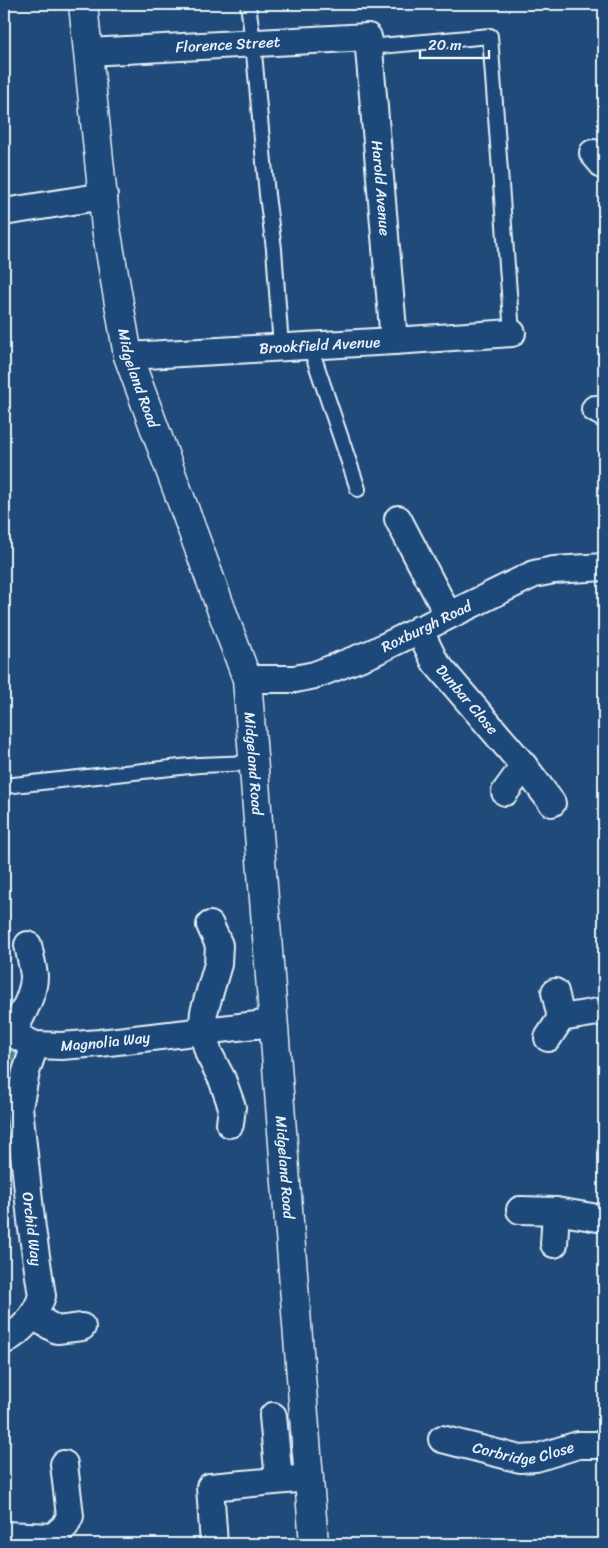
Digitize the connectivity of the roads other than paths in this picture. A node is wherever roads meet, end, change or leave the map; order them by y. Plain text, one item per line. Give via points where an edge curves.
1 (83, 4) edge
2 (248, 4) edge
3 (253, 42) junction
4 (369, 42) junction
5 (88, 52) junction
6 (104, 196) junction
7 (4, 212) edge
8 (512, 333) joint
9 (394, 341) junction
10 (310, 346) junction
11 (281, 348) junction
12 (128, 356) junction
13 (358, 489) dead end
14 (398, 519) dead end
15 (604, 567) edge
16 (448, 615) junction
17 (419, 629) junction
18 (247, 679) junction
19 (254, 763) junction
20 (524, 766) junction
21 (4, 786) edge
22 (505, 792) dead end
23 (552, 803) dead end
24 (210, 925) dead end
25 (28, 945) dead end
26 (555, 992) dead end
27 (604, 1011) edge
28 (273, 1023) junction
29 (8, 1032) edge
30 (202, 1032) junction
31 (35, 1045) junction
32 (230, 1124) dead end
33 (13, 1141) edge
34 (520, 1210) dead end
35 (556, 1211) junction
36 (604, 1220) edge
37 (554, 1244) dead end
38 (33, 1316) junction
39 (82, 1327) dead end
40 (4, 1341) edge
41 (273, 1416) dead end
42 (442, 1439) dead end
43 (604, 1445) edge
44 (64, 1464) dead end
45 (308, 1478) junction
46 (279, 1480) junction
47 (4, 1535) edge
48 (56, 1540) edge
49 (214, 1544) edge
50 (314, 1544) edge

1 - 5 street, Midgeland Road
2 - 3 lane
3 - 4 street, Florence Street
3 - 5 street, Florence Street
3 - 11 lane
4 - 8 lane via 490,36
4 - 9 street, Harold Avenue
5 - 6 street, Midgeland Road
6 - 7 street
6 - 12 street, Midgeland Road via 106,228
8 - 9 street, Brookfield Avenue
9 - 10 street, Brookfield Avenue
10 - 11 street, Brookfield Avenue
10 - 13 lane
11 - 12 street, Brookfield Avenue
12 - 18 street, Midgeland Road
14 - 16 street
15 - 16 street, Roxburgh Road via 534,574
16 - 17 street, Roxburgh Road
17 - 18 street, Roxburgh Road via 372,653 315,675 295,679
17 - 20 street, Dunbar Close via 435,662
18 - 19 street, Midgeland Road
19 - 21 lane via 200,765
19 - 28 street, Midgeland Road
20 - 22 street
20 - 23 street, Dunbar Close
24 - 30 street via 219,945 218,964 204,1012
25 - 29 street, Magnolia Way via 34,976 31,991 25,1008
26 - 27 street via 554,1028
28 - 30 street, Magnolia Way
28 - 45 street, Midgeland Road
29 - 31 street, Magnolia Way
30 - 31 street, Magnolia Way via 100,1043
30 - 32 street via 232,1108
31 - 33 street, Orchid Way via 26,1072
33 - 38 street, Orchid Way via 42,1296
34 - 35 street
35 - 36 street
35 - 37 street
38 - 39 street via 56,1330
38 - 40 street, Orchid Way
41 - 46 street
42 - 43 street, Corbridge Close via 520,1458 536,1458 578,1445
44 - 48 street via 70,1516
45 - 46 street
45 - 50 street, Midgeland Road
46 - 49 street via 200,1488
47 - 48 street

